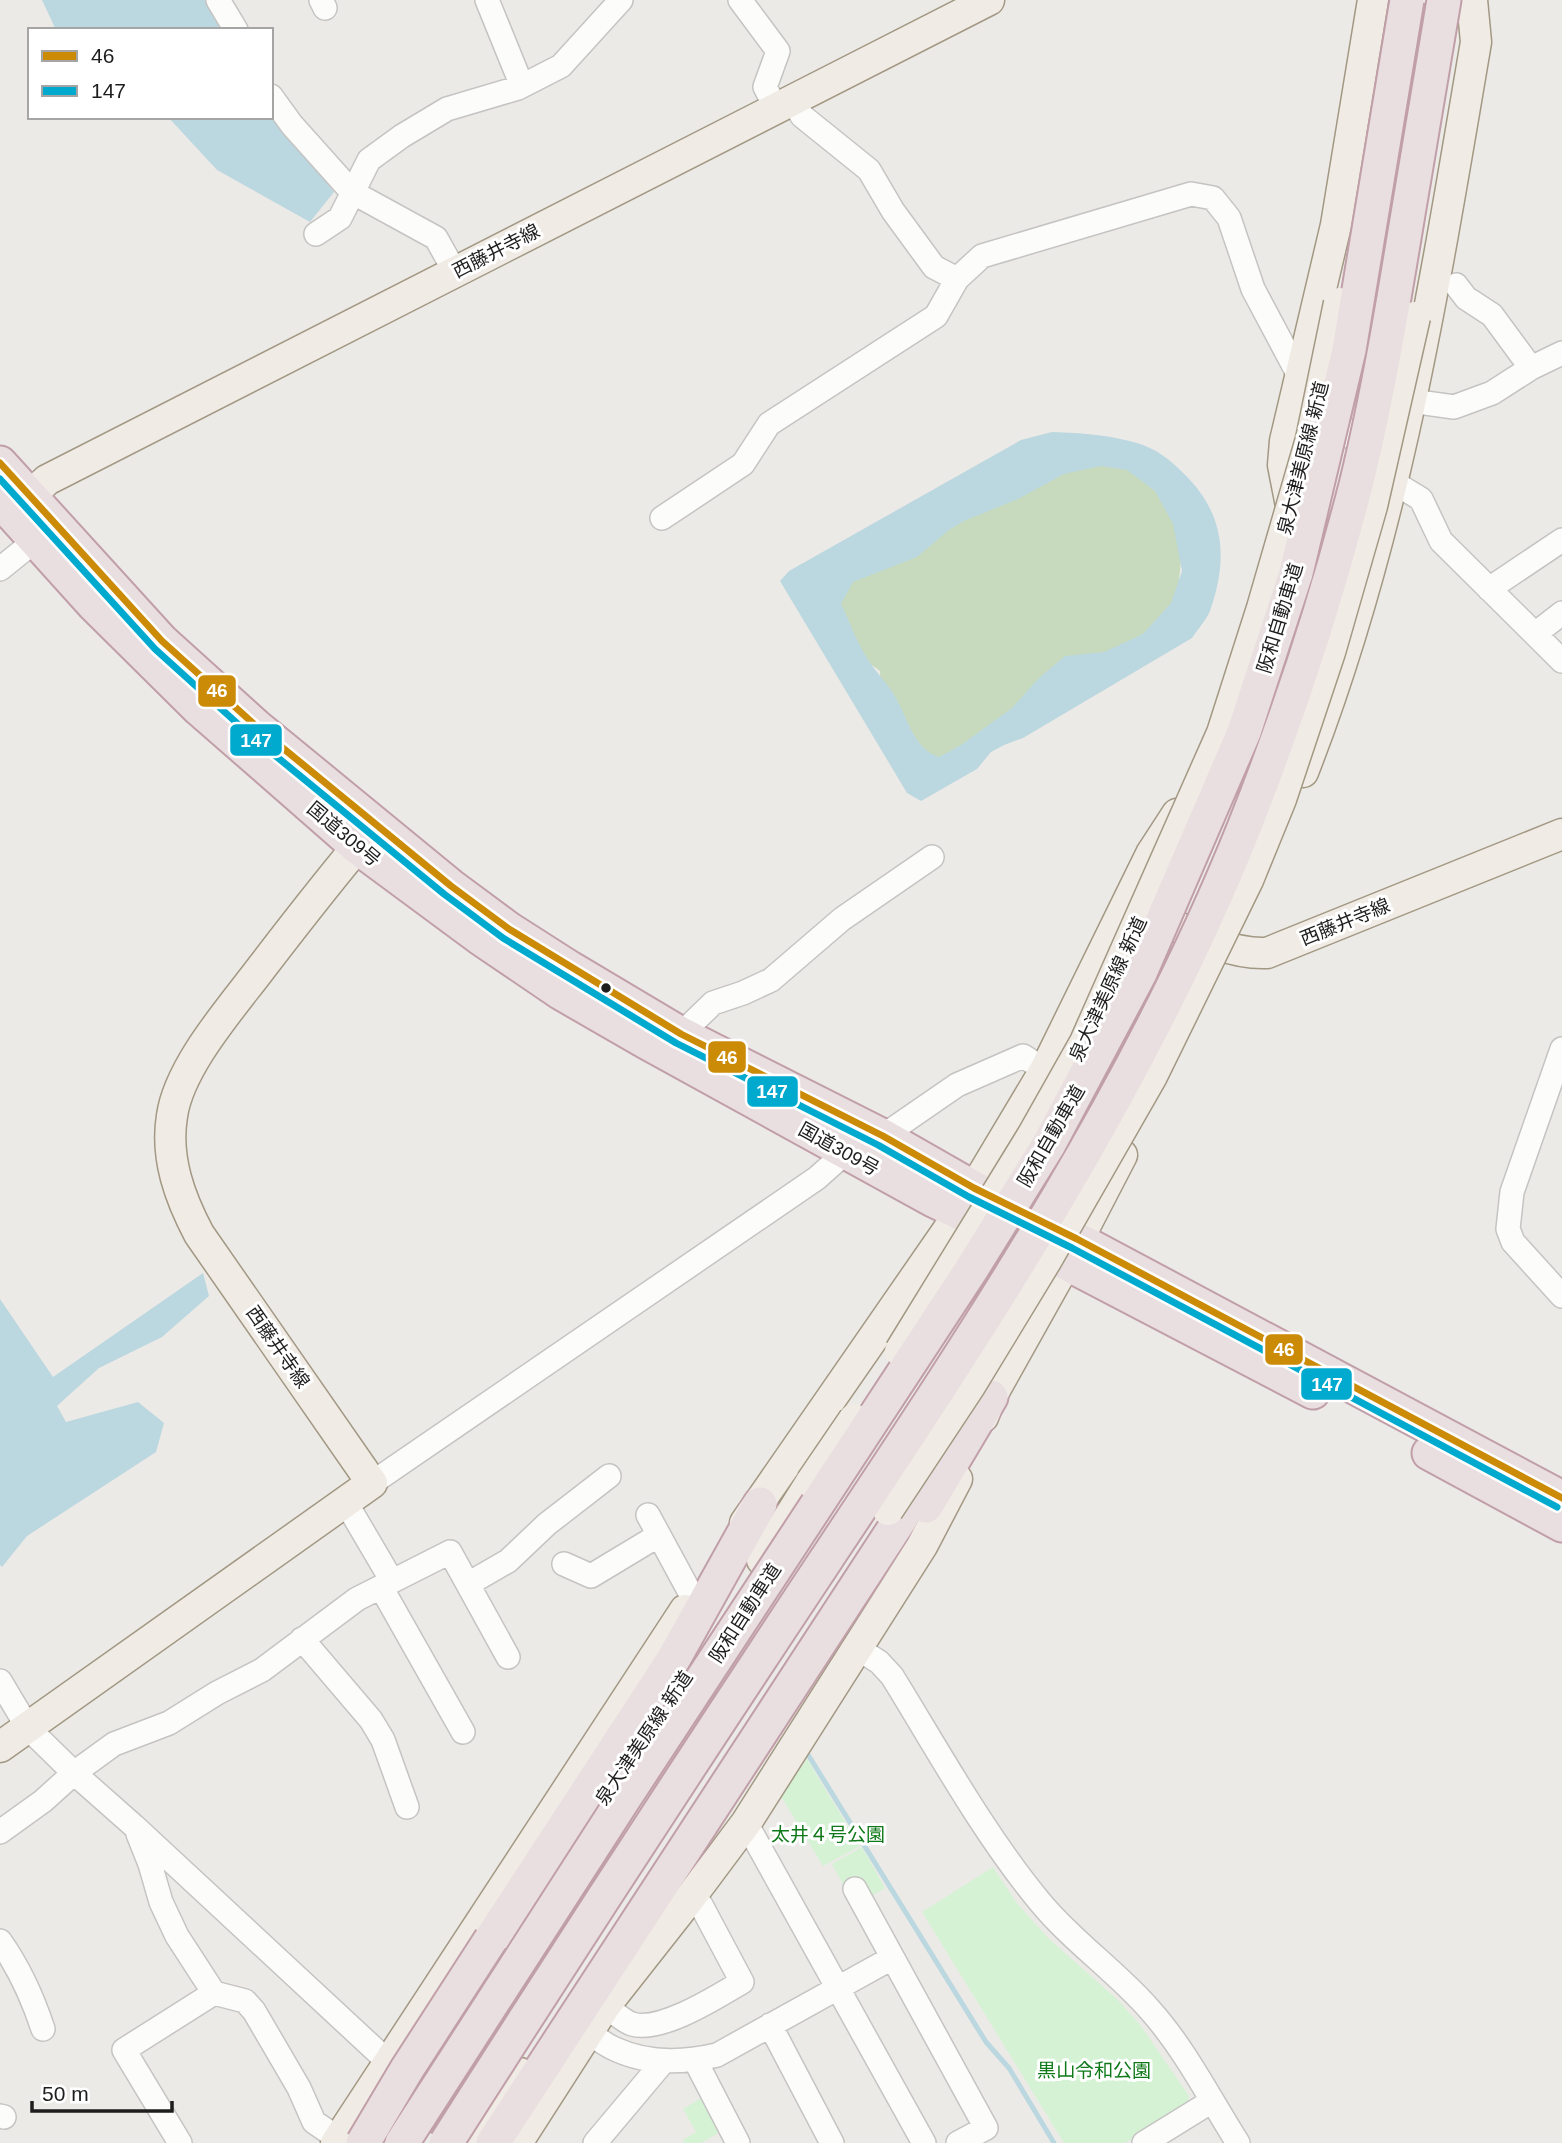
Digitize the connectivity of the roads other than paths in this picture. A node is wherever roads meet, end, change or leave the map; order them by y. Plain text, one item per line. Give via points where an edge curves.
1 (218, 0) edge
2 (487, 0) edge
3 (621, 0) edge
4 (740, 0) edge
5 (989, 0) edge
6 (1373, 0) edge
7 (1382, 0) edge
8 (1407, 0) edge
9 (1444, 0) edge
10 (1469, 0) edge
11 (235, 28) edge
12 (522, 86) junction
13 (273, 99) edge
14 (785, 104) junction
15 (352, 192) junction
16 (316, 234) dead end
17 (454, 272) junction
18 (957, 279) junction
19 (1456, 285) dead end
20 (1562, 353) edge
21 (1531, 368) junction
22 (1299, 379) junction
23 (1411, 401) junction
24 (0, 463) edge
25 (1393, 482) junction
26 (14, 503) edge
27 (662, 518) dead end
28 (36, 540) junction
29 (1562, 540) edge
30 (0, 569) edge
31 (1489, 589) junction
32 (1562, 612) edge
33 (1535, 634) junction
34 (1562, 661) edge
35 (1562, 834) edge
36 (367, 835) junction
37 (932, 858) dead end
38 (1128, 904) junction
39 (1230, 950) junction
40 (681, 1034) junction
41 (1562, 1049) edge
42 (1045, 1070) junction
43 (883, 1136) junction
44 (846, 1152) junction
45 (966, 1201) junction
46 (1072, 1251) junction
47 (1562, 1296) edge
48 (981, 1392) junction
49 (609, 1476) dead end
50 (372, 1483) junction
51 (1562, 1497) edge
52 (345, 1501) junction
53 (760, 1504) junction
54 (895, 1514) junction
55 (1562, 1525) edge
56 (564, 1564) dead end
57 (386, 1584) junction
58 (468, 1584) junction
59 (693, 1598) junction
60 (302, 1639) junction
61 (857, 1648) junction
62 (508, 1657) dead end
63 (0, 1681) edge
64 (28, 1728) junction
65 (463, 1732) dead end
66 (0, 1747) edge
67 (74, 1773) junction
68 (407, 1807) dead end
69 (746, 1823) junction
70 (135, 1826) junction
71 (0, 1832) edge
72 (855, 1889) dead end
73 (690, 1898) junction
74 (0, 1941) edge
75 (892, 1958) junction
76 (838, 1987) junction
77 (214, 1993) junction
78 (593, 2013) junction
79 (770, 2025) junction
80 (43, 2029) dead end
81 (695, 2060) junction
82 (663, 2062) junction
83 (388, 2063) junction
84 (413, 2086) junction
85 (1212, 2101) junction
86 (346, 2142) edge
87 (180, 2143) edge
88 (374, 2143) edge
89 (402, 2143) edge
90 (472, 2143) edge
91 (517, 2143) edge
92 (596, 2143) edge
93 (738, 2143) edge
94 (832, 2143) edge
95 (924, 2143) edge
96 (958, 2143) edge
97 (1144, 2143) edge
98 (1238, 2143) edge

1 - 11 street
2 - 12 street
3 - 12 street via 561,66
4 - 14 street via 778,51 765,87
5 - 14 main road, 西藤井寺線
6 - 22 main road via 1336,225
7 - 84 main road, 泉大津美原線 新道, bridge via 1339,303 1311,439 1222,733 1120,968 1032,1136 898,1354
8 - 89 highway, 阪和自動車道, bridge via 1349,350 1296,573 1244,732 1140,973 1049,1144 971,1270
9 - 90 highway, 阪和自動車道, bridge via 1385,351 1356,485 1285,716 1198,936 1131,1072 1073,1174 970,1342 652,1821
10 - 23 main road via 1476,42
10 - 48 main road, bridge via 1415,317 1373,506 1281,799 1152,1076 1046,1261
12 - 15 street via 447,109 402,136 369,160
13 - 15 street
14 - 17 main road, 西藤井寺線
14 - 18 street via 869,170 934,267
15 - 16 street via 341,218
15 - 17 street via 436,238
17 - 26 main road, 西藤井寺線 via 47,480
18 - 22 street via 982,257 1026,242 1191,194 1213,198 1229,218 1253,289
18 - 27 street via 936,316 769,425 743,464
19 - 21 street via 1466,298 1492,314
20 - 21 street
21 - 23 street via 1492,393 1454,407
22 - 25 street
22 - 38 main road via 1283,465 1303,577 1301,622 1288,668 1255,731 1170,823
23 - 25 main road
24 - 26 highway, 国道309号
25 - 31 street via 1421,499 1441,541
25 - 39 main road via 1323,723
26 - 28 highway, 国道309号
26 - 36 highway, 国道309号
28 - 30 street
28 - 36 highway, 国道309号 via 198,708
29 - 31 street
31 - 33 street
32 - 33 street
33 - 34 street
35 - 39 main road, 西藤井寺線 via 1267,953
36 - 40 highway, 国道309号 via 570,968
36 - 44 highway, 国道309号 via 480,938 561,993
36 - 50 main road, 西藤井寺線 via 233,1005 189,1069 172,1115 171,1159 185,1207 199,1234
37 - 40 street via 842,919 771,980 713,1003
38 - 39 main road, 西藤井寺線
38 - 42 main road
39 - 46 main road
40 - 43 highway, 国道309号
41 - 47 street via 1512,1192 1508,1229 1513,1242
42 - 43 street via 1023,1056 957,1085
42 - 45 main road
43 - 45 highway, 国道309号
44 - 45 highway, 国道309号
44 - 50 street via 817,1178
45 - 46 highway, 国道309号
45 - 53 main road
46 - 48 main road
46 - 51 highway, 国道309号
46 - 55 highway, 国道309号
48 - 54 highway, bridge
48 - 61 main road via 944,1507
48 - 78 highway via 919,1518
49 - 58 street via 508,1561
50 - 52 main road
52 - 57 street
52 - 64 main road
53 - 59 main road
53 - 86 highway, bridge via 673,1660 407,2069
54 - 78 highway
54 - 90 main road
56 - 59 street via 591,1576 653,1525
57 - 58 street via 450,1552
57 - 60 street
57 - 65 street
58 - 62 street
59 - 83 main road
60 - 67 street via 262,1670 169,1723 114,1744
60 - 68 street via 372,1720
61 - 69 main road
61 - 85 street via 892,1676 1016,1872 1053,1918 1152,2012
63 - 64 street
64 - 66 main road
64 - 67 street
67 - 70 street
67 - 71 street
69 - 73 main road
69 - 76 street
70 - 77 street via 177,1936
70 - 83 street
72 - 75 street
73 - 78 main road
73 - 78 street via 701,1905 742,1982 659,2023 633,2024
74 - 80 street via 22,1975
75 - 76 street
75 - 96 street via 986,2128
76 - 79 street
76 - 95 street
77 - 86 street via 244,2001 254,2011 314,2122
77 - 87 street via 124,2050
78 - 82 street via 615,2049
78 - 90 highway
78 - 91 main road
79 - 81 street via 717,2055
79 - 94 street
81 - 82 street
81 - 93 street
82 - 92 street
83 - 84 street
83 - 86 main road
84 - 88 main road, 泉大津美原線 新道
84 - 90 street
85 - 97 street
85 - 98 street

